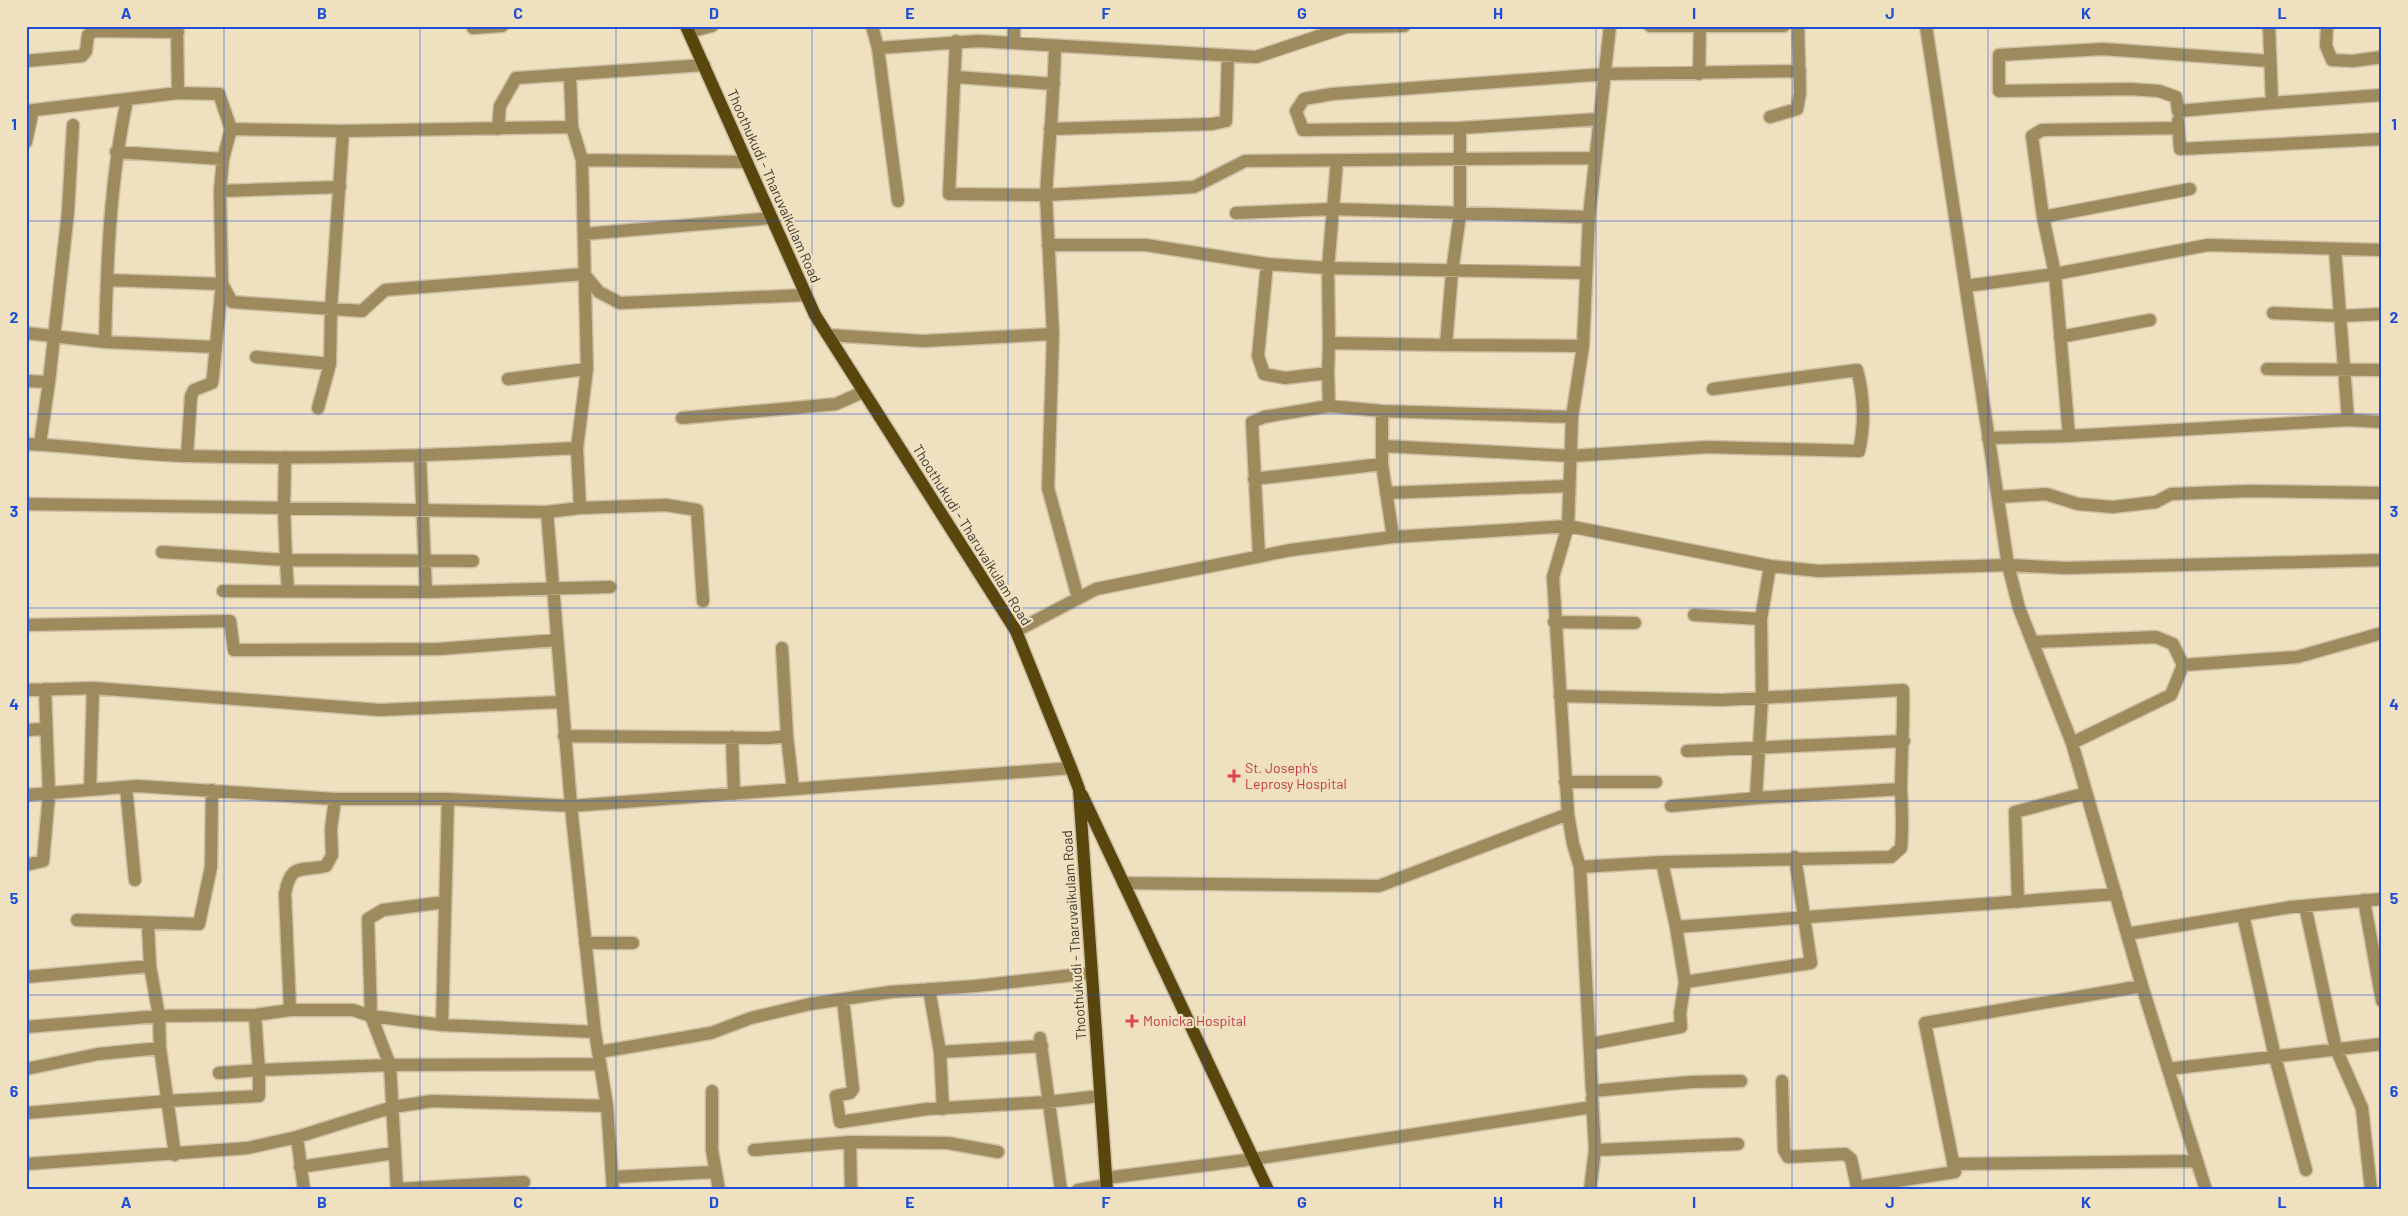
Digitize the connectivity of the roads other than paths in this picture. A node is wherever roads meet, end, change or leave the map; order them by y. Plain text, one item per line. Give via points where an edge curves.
1 (502, 26) edge
2 (712, 26) edge
3 (872, 26) edge
4 (1014, 26) edge
5 (1404, 26) edge
6 (1610, 26) edge
7 (1650, 26) edge
8 (1784, 26) edge
9 (1798, 26) edge
10 (1926, 26) edge
11 (2269, 26) edge
12 (2327, 26) edge
13 (1700, 27) edge
14 (473, 28) dead end
15 (178, 29) edge
16 (688, 29) edge
17 (956, 41) junction
18 (1014, 43) junction
19 (1055, 46) junction
20 (878, 48) junction
21 (1228, 56) junction
22 (2382, 57) edge
23 (26, 61) edge
24 (2269, 61) junction
25 (704, 65) junction
26 (1800, 71) junction
27 (1605, 74) junction
28 (1700, 74) junction
29 (570, 75) junction
30 (956, 77) junction
31 (1054, 84) junction
32 (178, 93) junction
33 (2382, 95) edge
34 (126, 100) junction
35 (2272, 102) junction
36 (2178, 110) junction
37 (30, 111) edge
38 (1770, 117) dead end
39 (1600, 119) junction
40 (74, 125) dead end
41 (572, 126) junction
42 (1460, 128) junction
43 (2178, 128) junction
44 (231, 129) junction
45 (498, 129) junction
46 (1050, 129) junction
47 (343, 131) junction
48 (2382, 139) edge
49 (26, 142) edge
50 (116, 152) junction
51 (1595, 158) junction
52 (223, 159) junction
53 (582, 160) junction
54 (1337, 161) junction
55 (1461, 161) junction
56 (747, 162) junction
57 (340, 187) junction
58 (2190, 189) dead end
59 (220, 191) junction
60 (1046, 195) junction
61 (898, 201) dead end
62 (1333, 209) junction
63 (1236, 213) dead end
64 (1460, 214) junction
65 (1589, 217) junction
66 (2043, 217) junction
67 (772, 218) junction
68 (584, 234) junction
69 (1048, 245) junction
70 (2335, 249) junction
71 (2382, 250) edge
72 (1268, 264) junction
73 (1328, 268) junction
74 (1452, 272) junction
75 (1586, 273) junction
76 (584, 274) junction
77 (2055, 274) junction
78 (107, 280) junction
79 (222, 284) junction
80 (1966, 286) junction
81 (806, 295) junction
82 (331, 309) junction
83 (2273, 313) dead end
84 (2382, 314) edge
85 (2340, 316) junction
86 (2150, 320) dead end
87 (26, 333) edge
88 (1053, 334) junction
89 (828, 335) junction
90 (55, 337) junction
91 (2060, 337) junction
92 (105, 342) junction
93 (1329, 343) junction
94 (1446, 345) junction
95 (214, 346) junction
96 (1583, 346) junction
97 (256, 357) dead end
98 (330, 364) junction
99 (587, 369) junction
100 (2267, 369) dead end
101 (2344, 370) junction
102 (2382, 370) edge
103 (1328, 373) junction
104 (508, 379) dead end
105 (26, 381) edge
106 (49, 382) junction
107 (1713, 389) dead end
108 (863, 392) junction
109 (1329, 406) junction
110 (318, 408) dead end
111 (1382, 411) junction
112 (1572, 417) junction
113 (682, 418) dead end
114 (2348, 420) junction
115 (2382, 422) edge
116 (2068, 436) junction
117 (1988, 438) junction
118 (26, 444) edge
119 (40, 444) junction
120 (1383, 446) junction
121 (577, 448) junction
122 (187, 456) junction
123 (420, 456) junction
124 (1571, 456) junction
125 (285, 457) junction
126 (1382, 464) junction
127 (1254, 479) junction
128 (1567, 486) junction
129 (2382, 492) edge
130 (1386, 493) junction
131 (1999, 497) junction
132 (26, 504) edge
133 (284, 507) junction
134 (580, 508) junction
135 (421, 510) junction
136 (547, 512) junction
137 (1568, 526) junction
138 (1393, 537) junction
139 (162, 552) dead end
140 (1259, 556) junction
141 (286, 560) junction
142 (2382, 560) edge
143 (423, 561) junction
144 (473, 561) dead end
145 (1770, 566) junction
146 (2008, 566) junction
147 (610, 587) dead end
148 (553, 590) junction
149 (223, 591) dead end
150 (288, 591) junction
151 (426, 592) junction
152 (1078, 598) junction
153 (703, 601) dead end
154 (1694, 615) dead end
155 (1761, 619) junction
156 (1554, 622) junction
157 (1635, 623) dead end
158 (26, 625) edge
159 (1016, 631) junction
160 (2382, 632) edge
161 (557, 640) junction
162 (2034, 642) junction
163 (782, 648) dead end
164 (2183, 665) junction
165 (93, 688) junction
166 (45, 689) junction
167 (26, 690) edge
168 (1560, 696) junction
169 (1762, 697) junction
170 (561, 702) junction
171 (45, 729) junction
172 (26, 730) edge
173 (564, 736) junction
174 (787, 736) junction
175 (732, 737) junction
176 (1904, 741) junction
177 (2072, 743) junction
178 (1760, 748) junction
179 (1687, 751) dead end
180 (1071, 768) junction
181 (1566, 782) junction
182 (1656, 782) dead end
183 (126, 787) junction
184 (1078, 788) junction
185 (793, 789) junction
186 (1901, 789) junction
187 (90, 790) junction
188 (212, 790) junction
189 (2086, 793) junction
190 (49, 794) junction
191 (734, 794) junction
192 (26, 795) edge
193 (1756, 798) junction
194 (336, 799) junction
195 (448, 799) junction
196 (570, 806) junction
197 (1671, 806) dead end
198 (1568, 814) junction
199 (1795, 857) junction
200 (1662, 862) junction
201 (26, 865) edge
202 (1580, 867) junction
203 (135, 880) dead end
204 (1123, 883) junction
205 (2116, 894) junction
206 (2382, 899) edge
207 (2364, 900) junction
208 (445, 902) junction
209 (2018, 902) junction
210 (2305, 906) junction
211 (2243, 915) junction
212 (1805, 916) junction
213 (77, 920) dead end
214 (148, 924) junction
215 (1676, 927) junction
216 (2127, 934) junction
217 (585, 943) junction
218 (633, 943) dead end
219 (150, 966) junction
220 (1091, 973) junction
221 (26, 977) edge
222 (1685, 982) junction
223 (2142, 986) junction
224 (929, 989) junction
225 (843, 999) junction
226 (2382, 1002) edge
227 (290, 1010) junction
228 (255, 1015) junction
229 (159, 1016) junction
230 (371, 1016) junction
231 (442, 1025) junction
232 (26, 1028) edge
233 (595, 1032) junction
234 (1590, 1044) junction
235 (2382, 1044) edge
236 (160, 1048) junction
237 (2336, 1050) junction
238 (940, 1052) junction
239 (2275, 1057) junction
240 (599, 1058) junction
241 (390, 1065) junction
242 (26, 1069) edge
243 (2168, 1069) junction
244 (260, 1070) junction
245 (218, 1073) dead end
246 (1741, 1081) dead end
247 (1782, 1081) dead end
248 (712, 1091) dead end
249 (1592, 1091) junction
250 (1100, 1096) junction
251 (166, 1101) junction
252 (1048, 1102) junction
253 (607, 1106) junction
254 (393, 1107) junction
255 (1592, 1107) junction
256 (943, 1109) junction
257 (26, 1113) edge
258 (297, 1137) junction
259 (850, 1142) junction
260 (1738, 1144) dead end
261 (754, 1150) dead end
262 (1595, 1150) junction
263 (998, 1152) dead end
264 (394, 1153) junction
265 (175, 1155) junction
266 (1254, 1159) junction
267 (2197, 1161) junction
268 (26, 1164) edge
269 (1953, 1164) junction
270 (300, 1167) junction
271 (2306, 1170) dead end
272 (714, 1172) junction
273 (612, 1177) junction
274 (524, 1182) dead end
275 (1106, 1184) edge
276 (1857, 1188) edge
277 (304, 1190) edge
278 (395, 1190) edge
279 (613, 1190) edge
280 (719, 1190) edge
281 (851, 1190) edge
282 (1061, 1190) edge
283 (1078, 1190) edge
284 (1268, 1190) edge
285 (1590, 1190) edge
286 (2206, 1190) edge
287 (2371, 1190) edge

1 - 14 street
2 - 16 street
3 - 20 street
4 - 18 street
5 - 21 street via 1346,26 1256,57
6 - 27 street
7 - 13 street
8 - 13 street
9 - 26 street
10 - 80 street
11 - 24 street
12 - 22 street via 2326,46 2332,60
13 - 28 street
15 - 23 street via 94,31 88,35 82,56
15 - 32 street
16 - 25 main road, Thoothukudi - Tharuvaikulam Road
17 - 18 street
17 - 20 street
17 - 30 street
18 - 19 street
19 - 21 street
19 - 31 street
20 - 61 street
21 - 46 street via 1226,121
24 - 35 street
24 - 36 street via 2103,49 1999,55 1999,91 2160,91 2176,97
25 - 29 street
25 - 56 main road, Thoothukudi - Tharuvaikulam Road
26 - 28 street
26 - 38 street via 1797,108
27 - 28 street
27 - 39 street
27 - 42 street via 1332,94 1304,99 1296,111 1303,130
29 - 41 street
29 - 45 street via 516,78 500,106
30 - 31 street
30 - 60 street via 949,194
31 - 46 street
32 - 34 street
32 - 44 street via 219,94
33 - 35 street
34 - 37 street
34 - 50 street
35 - 36 street
36 - 43 street
37 - 49 street
39 - 42 street
39 - 51 street
40 - 90 street
41 - 45 street
41 - 53 street
42 - 55 street
43 - 48 street via 2180,149
43 - 66 street via 2042,130 2032,136
44 - 47 street
44 - 52 street
45 - 47 street
46 - 60 street
47 - 57 street
50 - 52 street
50 - 78 street
51 - 55 street
51 - 65 street
52 - 59 street
53 - 56 street
53 - 68 street
54 - 55 street
54 - 60 street via 1245,161 1194,186
54 - 62 street
55 - 64 street
56 - 67 main road, Thoothukudi - Tharuvaikulam Road
57 - 59 street
57 - 82 street
58 - 66 street
59 - 79 street
60 - 69 street
62 - 63 street
62 - 64 street
62 - 73 street
64 - 65 street
64 - 74 street
65 - 75 street
66 - 77 street
67 - 68 street
67 - 81 main road, Thoothukudi - Tharuvaikulam Road
68 - 76 street
69 - 72 street via 1146,245
69 - 88 street
70 - 71 street
70 - 77 street via 2208,245
70 - 85 street
72 - 73 street
72 - 103 street via 1258,356 1264,374 1285,378
73 - 74 street
73 - 93 street
74 - 75 street
74 - 94 street
75 - 96 street
76 - 81 street via 599,292 620,303
76 - 82 street via 385,290 362,311
76 - 99 street
77 - 80 street
77 - 91 street
78 - 79 street
78 - 92 street
79 - 82 street via 232,302
79 - 95 street
80 - 117 street
81 - 89 main road, Thoothukudi - Tharuvaikulam Road
82 - 98 street
83 - 85 street
84 - 85 street
85 - 101 street
86 - 91 street
87 - 90 street
88 - 89 street via 923,341
88 - 152 street via 1048,488
89 - 108 main road, Thoothukudi - Tharuvaikulam Road
90 - 92 street
90 - 106 street
91 - 116 street
92 - 95 street
93 - 94 street
93 - 103 street
94 - 96 street
95 - 122 street via 212,383 194,390 191,396
96 - 112 street
97 - 98 street
98 - 110 street
99 - 104 street
99 - 121 street
100 - 101 street
101 - 102 street
101 - 114 street
103 - 109 street
105 - 106 street
106 - 119 street
107 - 124 street via 1857,370 1861,385 1862,439 1859,451 1707,447
108 - 113 street via 836,404
108 - 159 main road, Thoothukudi - Tharuvaikulam Road
109 - 111 street
109 - 127 street via 1252,422
111 - 112 street
111 - 120 street
112 - 124 street
114 - 115 street
114 - 116 street
116 - 117 street
117 - 131 street
118 - 119 street
119 - 122 street
120 - 124 street
120 - 126 street
121 - 123 street
121 - 134 street
122 - 125 street
123 - 125 street
123 - 135 street
124 - 128 street
125 - 133 street
126 - 127 street
126 - 130 street
127 - 140 street
128 - 130 street
128 - 137 street
129 - 131 street via 2171,494 2156,502 2113,507 2078,504 2046,494
130 - 138 street
131 - 146 street
132 - 133 street
133 - 135 street
133 - 141 street
134 - 136 street
134 - 153 street via 666,505 696,510
135 - 136 street
135 - 143 street
136 - 148 street
137 - 138 street
137 - 145 street
137 - 156 street via 1552,577
138 - 140 street
139 - 141 street
140 - 152 street via 1096,589
141 - 143 street
141 - 150 street
142 - 146 street via 2065,568
143 - 144 street
143 - 151 street
145 - 146 street via 1819,571
145 - 155 street
146 - 162 street via 2019,608
147 - 148 street
148 - 151 street
148 - 161 street
149 - 150 street
150 - 151 street
152 - 159 street
154 - 155 street
155 - 169 street
156 - 157 street
156 - 168 street
158 - 161 street via 230,621 234,650 439,649
159 - 180 main road, Thoothukudi - Tharuvaikulam Road
160 - 164 street via 2297,657
161 - 170 street
162 - 164 street via 2156,637 2173,644
162 - 177 street
163 - 174 street
164 - 177 street via 2171,695
165 - 166 street
165 - 170 street via 380,710
165 - 187 street
166 - 167 street
166 - 171 street
168 - 169 street via 1722,700
168 - 181 street
169 - 176 street via 1903,690
169 - 178 street
170 - 173 street
171 - 172 street
171 - 190 street
173 - 175 street
173 - 196 street
174 - 175 street
174 - 185 street
175 - 191 street
176 - 178 street
176 - 186 street
177 - 189 street
178 - 179 street
178 - 193 street
180 - 184 main road, Thoothukudi - Tharuvaikulam Road
180 - 185 street
181 - 182 street
181 - 198 street
183 - 187 street
183 - 188 street
183 - 203 street
184 - 204 main road
184 - 220 main road, Thoothukudi - Tharuvaikulam Road
185 - 191 street
186 - 193 street
186 - 199 street via 1902,848 1891,857
187 - 190 street
188 - 194 street
188 - 214 street via 212,867 199,924
189 - 205 street
189 - 209 street via 2015,812
190 - 192 street
190 - 201 street via 43,861
191 - 196 street
193 - 197 street
194 - 195 street
194 - 227 street via 329,863 294,872 288,878 285,894
195 - 196 street
195 - 208 street
196 - 217 street
198 - 202 street
198 - 204 street via 1379,886
199 - 200 street
199 - 212 street
200 - 202 street
200 - 215 street
202 - 234 street
204 - 266 main road
205 - 209 street
205 - 216 street
206 - 207 street
207 - 210 street
207 - 226 street
208 - 230 street via 383,910 368,919
208 - 231 street
209 - 212 street
210 - 211 street
210 - 237 street
211 - 216 street
211 - 239 street
212 - 215 street
212 - 222 street via 1811,963
213 - 214 street
214 - 219 street
215 - 222 street
216 - 223 street
217 - 218 street
217 - 233 street
219 - 221 street
219 - 229 street
220 - 224 street
220 - 250 main road, Thoothukudi - Tharuvaikulam Road
222 - 234 street via 1680,1027
223 - 243 street
223 - 269 street via 1925,1023
224 - 225 street
224 - 238 street
225 - 240 street via 751,1018 711,1033
225 - 256 street via 853,1089 850,1093 836,1096 840,1122 897,1112
227 - 228 street
227 - 230 street via 353,1010
228 - 229 street
228 - 244 street
229 - 232 street
229 - 236 street
230 - 231 street
230 - 241 street
231 - 233 street
233 - 240 street
234 - 249 street
235 - 237 street
236 - 242 street via 98,1054
236 - 251 street
237 - 239 street
237 - 287 street via 2362,1108
238 - 252 street via 1041,1042
238 - 256 street
239 - 243 street
239 - 271 street
240 - 241 street
240 - 253 street
241 - 244 street
241 - 254 street
243 - 267 street
244 - 245 street
244 - 251 street via 259,1096
246 - 249 street
247 - 276 street via 1784,1150 1788,1157 1845,1154 1851,1159
248 - 272 street
249 - 255 street
250 - 252 street
250 - 275 main road, Thoothukudi - Tharuvaikulam Road
251 - 257 street
251 - 265 street
252 - 256 street
252 - 282 street
253 - 254 street via 432,1101
253 - 273 street
254 - 258 street
254 - 264 street
255 - 262 street
255 - 266 street
258 - 265 street via 248,1148
258 - 270 street
259 - 261 street
259 - 263 street via 948,1143
259 - 281 street
260 - 262 street
262 - 285 street
264 - 270 street
264 - 278 street
265 - 268 street
266 - 275 street
266 - 284 main road
267 - 269 street
267 - 286 street
269 - 276 street via 1955,1172
270 - 277 street
272 - 273 street
272 - 280 street
273 - 279 street
274 - 278 street
275 - 283 street

